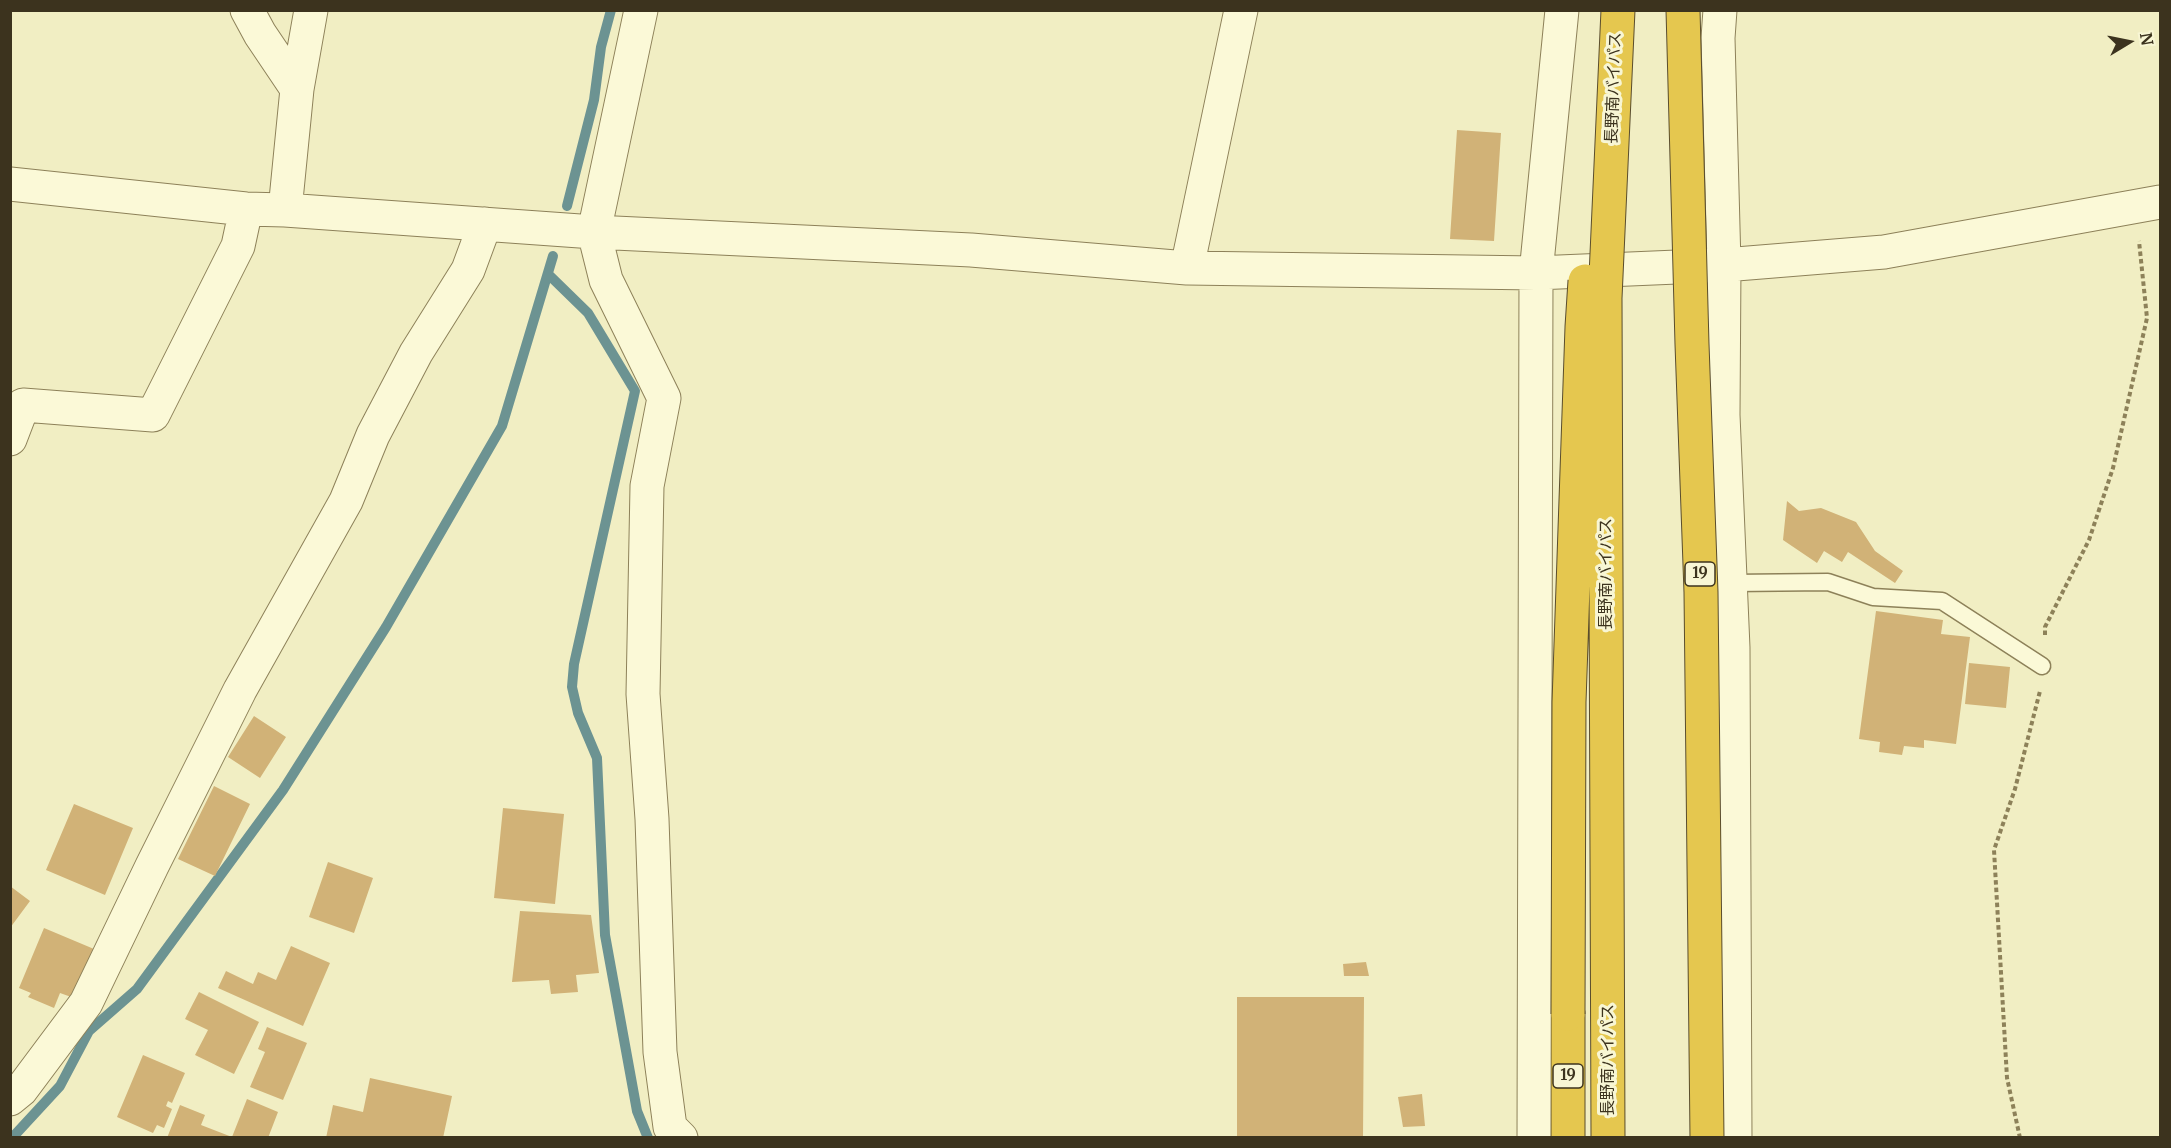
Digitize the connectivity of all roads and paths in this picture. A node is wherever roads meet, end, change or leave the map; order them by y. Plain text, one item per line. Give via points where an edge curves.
1 (247, 10) edge
2 (311, 10) edge
3 (641, 10) edge
4 (1241, 10) edge
5 (1562, 10) edge
6 (1683, 10) edge
7 (1720, 10) edge
8 (1624, 17) edge
9 (297, 89) junction
10 (10, 184) edge
11 (2160, 202) edge
12 (246, 209) junction
13 (285, 210) junction
14 (485, 224) junction
15 (594, 232) junction
16 (1724, 265) junction
17 (1187, 268) junction
18 (1536, 273) junction
19 (10, 439) edge
20 (1732, 583) junction
21 (2042, 666) dead end
22 (14, 1092) edge
23 (681, 1137) edge
24 (1534, 1137) edge
25 (1568, 1137) edge
26 (1608, 1137) edge
27 (1626, 1137) edge
28 (1707, 1137) edge
29 (1736, 1137) edge

1 - 9 street
2 - 9 street
3 - 15 street
4 - 17 street
5 - 18 street
6 - 28 highway, 19, bridge via 1701,592
7 - 16 street
8 - 25 highway, 19, bridge via 1601,58 1582,327 1569,702
8 - 26 highway, 長野南バイパス, bridge via 1605,298
8 - 27 highway, 長野南バイパス via 1629,237 1622,702
9 - 13 street
10 - 12 street
11 - 16 street via 1884,252
12 - 13 street
12 - 19 street via 238,246 153,415 23,405
13 - 14 street
14 - 15 street
14 - 22 street via 468,270 416,353 373,435 346,501 240,690 86,1003
15 - 17 street via 971,250
15 - 23 street via 606,280 664,398 647,486 643,694 652,819 660,1052 670,1127
16 - 18 street
16 - 20 street via 1723,415
17 - 18 street
18 - 24 street
20 - 21 lane via 1828,582 1873,597 1942,601
20 - 29 street

